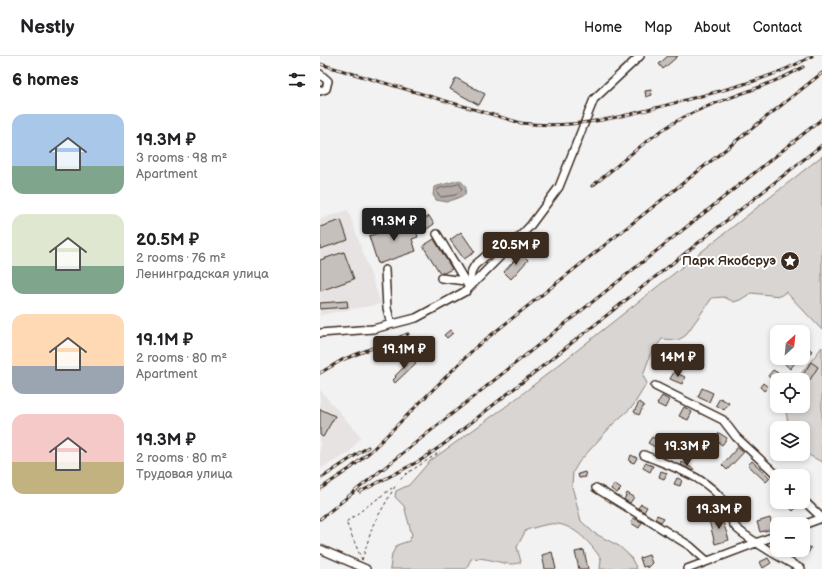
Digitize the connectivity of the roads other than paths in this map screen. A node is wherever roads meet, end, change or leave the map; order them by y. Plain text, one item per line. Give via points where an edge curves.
1 (640, 56) edge
2 (320, 74) edge
3 (320, 90) edge
4 (437, 234) dead end
5 (510, 248) junction
6 (385, 270) dead end
7 (441, 278) dead end
8 (466, 286) junction
9 (391, 324) junction
10 (320, 333) edge
11 (656, 386) dead end
12 (644, 455) dead end
13 (770, 469) edge
14 (596, 488) dead end
15 (810, 507) edge
16 (822, 518) edge
17 (810, 523) edge
18 (770, 538) edge
19 (757, 543) junction
20 (320, 549) edge
21 (707, 561) junction
22 (366, 569) edge
23 (687, 569) edge
24 (801, 569) edge

1 - 5 street via 594,99 559,187
2 - 3 street via 328,81 326,89
4 - 8 street
5 - 8 street
5 - 8 street via 494,249 475,265
6 - 9 street via 387,308
7 - 8 street
8 - 9 street via 416,318
9 - 10 street via 373,329
11 - 13 street via 723,420 736,437
12 - 19 street via 695,476 717,493 727,506 734,526
14 - 21 street via 690,546
15 - 16 street
16 - 17 street
18 - 19 street
19 - 21 street
19 - 24 street
20 - 22 street
21 - 23 street

